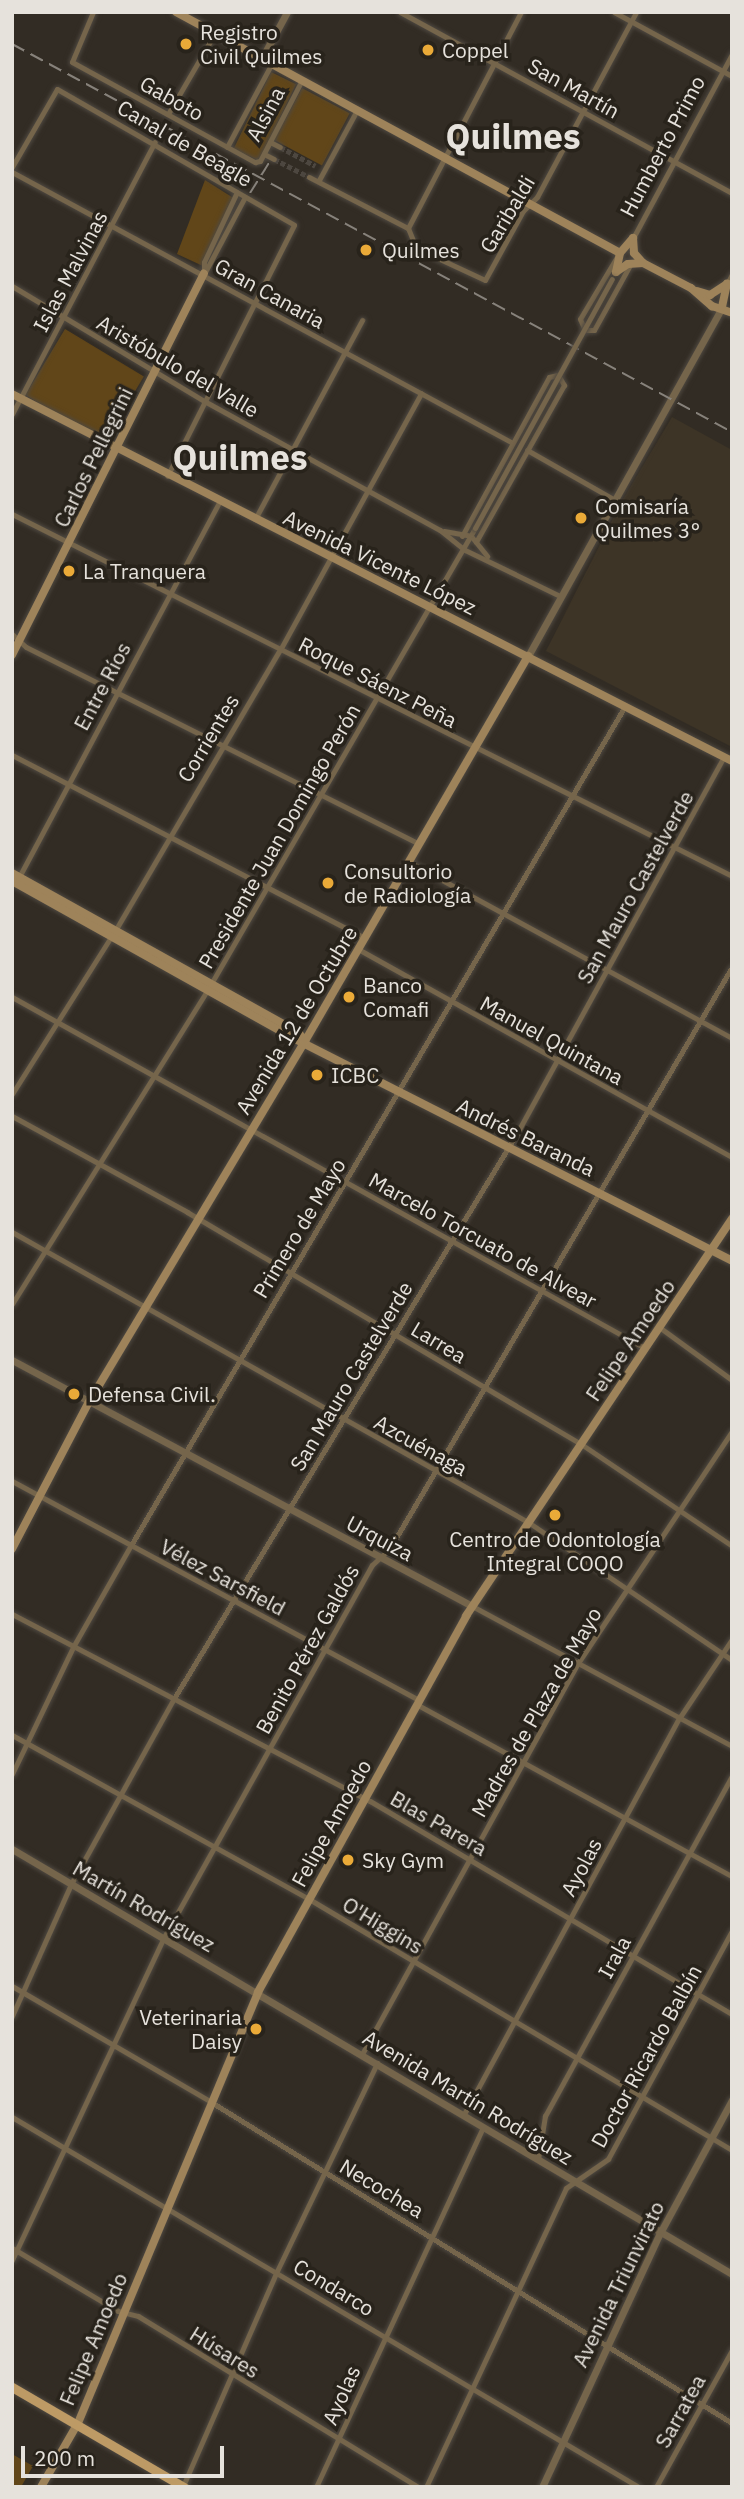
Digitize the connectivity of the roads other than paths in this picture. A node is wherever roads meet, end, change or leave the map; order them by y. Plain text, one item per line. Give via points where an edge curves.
1 (93, 12) edge
2 (176, 12) edge
3 (287, 12) edge
4 (400, 12) edge
5 (521, 12) edge
6 (614, 12) edge
7 (636, 12) edge
8 (631, 22) junction
9 (215, 33) junction
10 (732, 54) edge
11 (262, 58) junction
12 (495, 62) junction
13 (272, 63) junction
14 (723, 71) junction
15 (732, 76) edge
16 (302, 80) junction
17 (357, 110) junction
18 (583, 112) junction
19 (168, 114) junction
20 (155, 142) junction
21 (270, 142) junction
22 (227, 147) junction
23 (280, 147) tunnel mouth
24 (264, 154) junction
25 (447, 156) junction
26 (274, 159) tunnel mouth
27 (674, 161) junction
28 (257, 162) joint
29 (315, 166) tunnel mouth
30 (12, 169) edge
31 (324, 171) junction
32 (309, 177) tunnel mouth
33 (319, 180) junction
34 (237, 192) junction
35 (732, 193) edge
36 (245, 197) junction
37 (531, 203) junction
38 (112, 226) junction
39 (408, 228) junction
40 (633, 238) junction
41 (620, 253) junction
42 (633, 262) junction
43 (643, 263) junction
44 (204, 274) junction
45 (732, 274) edge
46 (614, 275) junction
47 (727, 284) junction
48 (12, 286) edge
49 (691, 288) junction
50 (257, 303) junction
51 (722, 307) junction
52 (732, 313) edge
53 (63, 317) junction
54 (362, 320) dead end
55 (343, 352) junction
56 (154, 372) junction
57 (421, 393) junction
58 (16, 396) edge
59 (206, 402) junction
60 (12, 414) edge
61 (511, 442) junction
62 (292, 448) junction
63 (115, 449) junction
64 (527, 450) junction
65 (167, 476) junction
66 (368, 490) junction
67 (615, 500) junction
68 (219, 502) junction
69 (14, 515) edge
70 (255, 519) junction
71 (12, 524) edge
72 (440, 530) junction
73 (462, 536) junction
74 (471, 536) junction
75 (476, 542) junction
76 (69, 545) junction
77 (465, 550) junction
78 (331, 557) junction
79 (489, 558) junction
80 (168, 595) junction
81 (560, 596) junction
82 (431, 607) junction
83 (12, 634) edge
84 (19, 641) junction
85 (281, 650) junction
86 (12, 655) edge
87 (528, 656) junction
88 (116, 694) junction
89 (377, 700) junction
90 (625, 706) junction
91 (221, 744) junction
92 (475, 748) junction
93 (12, 755) edge
94 (728, 759) edge
95 (68, 785) junction
96 (320, 795) junction
97 (570, 795) junction
98 (168, 837) junction
99 (419, 844) junction
100 (674, 848) junction
101 (409, 862) junction
102 (732, 876) edge
103 (14, 880) edge
104 (267, 887) junction
105 (502, 913) junction
106 (114, 933) junction
107 (365, 938) junction
108 (358, 949) junction
109 (732, 967) edge
110 (607, 970) junction
111 (209, 986) junction
112 (12, 997) edge
113 (450, 1002) junction
114 (701, 1021) junction
115 (56, 1022) junction
116 (732, 1038) edge
117 (305, 1041) junction
118 (557, 1061) junction
119 (154, 1076) junction
120 (398, 1092) junction
121 (12, 1094) edge
122 (650, 1112) junction
123 (12, 1116) edge
124 (251, 1131) junction
125 (507, 1146) junction
126 (732, 1157) edge
127 (100, 1163) junction
128 (344, 1183) junction
129 (601, 1193) junction
130 (199, 1218) junction
131 (732, 1219) edge
132 (12, 1232) edge
133 (450, 1240) junction
134 (45, 1250) junction
135 (711, 1250) junction
136 (732, 1261) edge
137 (291, 1274) junction
138 (544, 1291) junction
139 (12, 1304) edge
140 (146, 1307) junction
141 (659, 1327) junction
142 (394, 1334) junction
143 (645, 1348) junction
144 (239, 1359) junction
145 (12, 1360) edge
146 (732, 1380) edge
147 (485, 1388) junction
148 (89, 1402) junction
149 (344, 1419) junction
150 (732, 1431) edge
151 (581, 1444) junction
152 (185, 1454) junction
153 (435, 1471) junction
154 (12, 1481) edge
155 (40, 1496) junction
156 (288, 1509) junction
157 (679, 1510) junction
158 (528, 1522) junction
159 (131, 1545) junction
160 (732, 1546) edge
161 (12, 1549) edge
162 (380, 1558) junction
163 (626, 1589) junction
164 (231, 1599) junction
165 (472, 1606) junction
166 (12, 1614) edge
167 (732, 1639) edge
168 (73, 1647) junction
169 (325, 1649) junction
170 (721, 1654) junction
171 (732, 1660) edge
172 (578, 1663) junction
173 (173, 1700) junction
174 (418, 1702) junction
175 (680, 1717) junction
176 (12, 1735) edge
177 (27, 1743) junction
178 (732, 1745) edge
179 (269, 1750) junction
180 (523, 1763) junction
181 (12, 1774) edge
182 (732, 1776) edge
183 (121, 1795) junction
184 (365, 1798) junction
185 (625, 1819) junction
186 (215, 1848) junction
187 (12, 1849) edge
188 (688, 1852) junction
189 (469, 1858) junction
190 (732, 1876) edge
191 (71, 1884) junction
192 (309, 1899) junction
193 (572, 1918) junction
194 (732, 1931) edge
195 (164, 1937) junction
196 (634, 1955) junction
197 (413, 1961) junction
198 (12, 1986) edge
199 (258, 1992) junction
200 (23, 1993) junction
201 (698, 1993) junction
202 (732, 2014) edge
203 (12, 2016) edge
204 (514, 2022) junction
205 (113, 2044) junction
206 (362, 2054) junction
207 (576, 2058) junction
208 (377, 2063) junction
209 (643, 2097) junction
210 (732, 2100) edge
211 (211, 2102) junction
212 (464, 2114) junction
213 (12, 2117) edge
214 (484, 2127) junction
215 (711, 2138) junction
216 (65, 2147) junction
217 (732, 2150) edge
218 (538, 2159) junction
219 (324, 2171) junction
220 (573, 2181) junction
221 (168, 2207) junction
222 (660, 2233) junction
223 (432, 2236) junction
224 (15, 2249) edge
225 (12, 2260) edge
226 (277, 2272) junction
227 (732, 2274) edge
228 (519, 2289) junction
229 (123, 2312) junction
230 (385, 2336) junction
231 (608, 2344) junction
232 (732, 2350) edge
233 (234, 2376) junction
234 (12, 2386) edge
235 (473, 2387) junction
236 (700, 2406) junction
237 (78, 2423) junction
238 (732, 2423) edge
239 (338, 2440) junction
240 (563, 2442) junction
241 (184, 2486) edge
242 (41, 2487) edge
243 (316, 2487) edge
244 (418, 2487) edge
245 (426, 2487) edge
246 (542, 2487) edge
247 (639, 2487) edge
248 (656, 2487) edge

1 - 19 street, Gaboto via 72,62
2 - 9 main road
3 - 11 street, Alsina
4 - 12 street, San Martín
5 - 12 street
6 - 8 street
7 - 8 street, Garibaldi
8 - 14 street
8 - 18 street, Garibaldi
9 - 11 main road
9 - 19 street
10 - 14 street, Humberto Primo
11 - 13 main road
12 - 18 street, San Martín
12 - 25 street
13 - 16 main road
13 - 22 street
14 - 15 street
14 - 27 street, Humberto Primo
16 - 17 main road
16 - 21 street, Alsina
17 - 25 main road
17 - 31 street
18 - 27 street, San Martín
18 - 37 street, Garibaldi
19 - 22 street, Gaboto
20 - 30 street, Canal de Beagle via 57,89
20 - 34 street, Canal de Beagle
20 - 38 street, Islas Malvinas
21 - 23 street
21 - 24 street, Alsina
22 - 28 street, Gaboto
24 - 26 street
24 - 28 street, Alsina
25 - 37 main road
25 - 39 street
27 - 35 street, San Martín
27 - 40 street, Humberto Primo
29 - 31 street
30 - 38 street, Gran Canaria
31 - 33 street
32 - 33 street
33 - 39 street
34 - 36 street, Canal de Beagle
34 - 44 street, Carlos Pellegrini via 204,262
36 - 44 street, Carlos Pellegrini
36 - 50 street, Canal de Beagle via 295,228
37 - 39 street, Garibaldi via 488,277 481,280 416,248
37 - 41 main road
38 - 44 street, Gran Canaria
38 - 53 street, Islas Malvinas
40 - 41 main road, Humberto Primo
40 - 43 main road via 634,253
41 - 42 street, Humberto Primo via 580,319 584,330 594,330
41 - 46 main road, Humberto Primo
42 - 43 main road
42 - 46 main road
43 - 49 main road
44 - 50 street, Gran Canaria
44 - 56 main road, Carlos Pellegrini
45 - 47 street
46 - 74 street, Presidente Juan Domingo Perón, bridge
47 - 49 main road via 710,295
47 - 51 main road
48 - 53 street, Aristóbulo del Valle
49 - 51 main road via 712,306
50 - 55 street, Gran Canaria
50 - 59 street
51 - 52 main road
51 - 67 street, Avenida 12 de Octubre
53 - 56 street, Aristóbulo del Valle
53 - 58 street, Islas Malvinas
54 - 55 street
55 - 57 street, Gran Canaria
55 - 62 street
56 - 59 street, Aristóbulo del Valle
56 - 63 main road, Carlos Pellegrini
57 - 61 street, Gran Canaria
57 - 66 street, Corrientes
58 - 60 street, Islas Malvinas
58 - 63 main road, Avenida Vicente López
59 - 62 street, Aristóbulo del Valle
59 - 65 street
61 - 64 street via 549,376 558,375 564,385
61 - 73 street
62 - 66 street, Aristóbulo del Valle
62 - 70 street
63 - 65 main road, Avenida Vicente López
63 - 76 main road, Carlos Pellegrini
64 - 67 street
64 - 75 street
65 - 68 main road, Avenida Vicente López
66 - 72 street, Aristóbulo del Valle
66 - 78 street, Corrientes
67 - 81 street, Avenida 12 de Octubre
68 - 70 main road, Avenida Vicente López
68 - 80 street, Entre Ríos
69 - 71 street
69 - 76 street, Roque Sáenz Peña
70 - 78 main road, Avenida Vicente López
72 - 73 street, Aristóbulo del Valle
72 - 77 street, Aristóbulo del Valle
73 - 74 street, Aristóbulo del Valle
74 - 75 street, Aristóbulo del Valle
74 - 77 street, Presidente Juan Domingo Perón
75 - 79 street, Aristóbulo del Valle
76 - 80 street, Roque Sáenz Peña
76 - 84 main road, Carlos Pellegrini
77 - 79 street, Aristóbulo del Valle
77 - 82 street, Presidente Juan Domingo Perón
78 - 82 main road, Avenida Vicente López
78 - 85 street, Corrientes
79 - 81 street, Aristóbulo del Valle
80 - 85 street, Roque Sáenz Peña
80 - 88 street, Entre Ríos
81 - 87 street, Avenida 12 de Octubre
82 - 87 main road, Avenida Vicente López
82 - 89 street, Presidente Juan Domingo Perón
83 - 84 street
84 - 86 main road, Carlos Pellegrini
84 - 88 street
85 - 89 street, Roque Sáenz Peña
85 - 91 street, Corrientes
87 - 90 main road, Avenida Vicente López
87 - 92 main road, Avenida 12 de Octubre
88 - 91 street
88 - 95 street, Entre Ríos
89 - 92 street, Roque Sáenz Peña
89 - 96 street, Presidente Juan Domingo Perón
90 - 94 main road, Avenida Vicente López
90 - 97 street, Primero de Mayo
91 - 96 street
91 - 98 street, Corrientes
92 - 97 street, Roque Sáenz Peña
92 - 99 main road, Avenida 12 de Octubre
93 - 95 street
94 - 100 street, San Mauro Castelverde
95 - 98 street
95 - 103 street, Entre Ríos
96 - 99 street
96 - 104 street, Presidente Juan Domingo Perón
97 - 100 street, Roque Sáenz Peña
97 - 105 street, Primero de Mayo
98 - 104 street
98 - 106 street, Corrientes
99 - 101 main road, Avenida 12 de Octubre
100 - 102 street, Roque Sáenz Peña
100 - 110 street, San Mauro Castelverde
101 - 105 street
101 - 107 main road, Avenida 12 de Octubre
103 - 106 main road, Andrés Baranda
104 - 107 street
104 - 111 street, Presidente Juan Domingo Perón
105 - 110 street
105 - 113 street, Primero de Mayo
106 - 111 main road, Andrés Baranda
106 - 115 street, Corrientes
107 - 108 main road, Avenida 12 de Octubre
108 - 113 street, Manuel Quintana
108 - 117 main road, Avenida 12 de Octubre
109 - 114 street, Benito Pérez Galdós
110 - 114 street
110 - 118 street, San Mauro Castelverde
111 - 117 main road, Andrés Baranda via 298,1032
111 - 119 street, Presidente Juan Domingo Perón
112 - 115 street, Marcelo Torcuato de Alvear
113 - 118 street, Manuel Quintana
113 - 120 street, Primero de Mayo
114 - 116 street
114 - 122 street, Benito Pérez Galdós
115 - 119 street, Marcelo Torcuato de Alvear
115 - 121 street, Corrientes
117 - 120 main road, Andrés Baranda
117 - 124 main road, Avenida 12 de Octubre
118 - 122 street, Manuel Quintana
118 - 125 street, San Mauro Castelverde
119 - 124 street, Marcelo Torcuato de Alvear
119 - 127 street, Presidente Juan Domingo Perón
120 - 125 main road, Andrés Baranda
120 - 128 street, Primero de Mayo
122 - 126 street, Manuel Quintana
122 - 129 street, Benito Pérez Galdós
123 - 127 street, Larrea
124 - 128 street, Marcelo Torcuato de Alvear
124 - 130 main road, Avenida 12 de Octubre
125 - 129 main road, Andrés Baranda
125 - 133 street, San Mauro Castelverde
127 - 130 street, Larrea
127 - 134 street, Presidente Juan Domingo Perón
128 - 133 street, Marcelo Torcuato de Alvear
128 - 137 street, Primero de Mayo
129 - 135 main road, Andrés Baranda
129 - 138 street, Benito Pérez Galdós
130 - 137 street, Larrea
130 - 140 main road, Avenida 12 de Octubre
131 - 135 main road, Felipe Amoedo
132 - 134 street, Azcuénaga
133 - 138 street, Marcelo Torcuato de Alvear
133 - 142 street, San Mauro Castelverde
134 - 139 street, Presidente Juan Domingo Perón
134 - 140 street, Azcuénaga
135 - 136 main road, Andrés Baranda
135 - 141 main road, Felipe Amoedo
137 - 142 street, Larrea
137 - 144 street, Primero de Mayo
138 - 143 street, Marcelo Torcuato de Alvear
138 - 147 street, Benito Pérez Galdós
140 - 144 street, Azcuénaga
140 - 148 main road, Avenida 12 de Octubre
141 - 143 main road, Felipe Amoedo
141 - 146 street
142 - 147 street, Larrea
142 - 149 street, San Mauro Castelverde
143 - 151 main road, Felipe Amoedo
144 - 149 street, Azcuénaga
144 - 152 street, Primero de Mayo
145 - 148 street, Urquiza
147 - 151 street, Larrea
147 - 153 street, Benito Pérez Galdós
148 - 152 street, Urquiza
148 - 155 main road, Avenida 12 de Octubre
149 - 153 street, Azcuénaga
149 - 156 street, San Mauro Castelverde
150 - 157 street, Madres de Plaza de Mayo
151 - 157 street, Larrea
151 - 158 main road, Felipe Amoedo
152 - 156 street, Urquiza
152 - 159 street, Primero de Mayo
153 - 158 street, Azcuénaga
153 - 162 street, Benito Pérez Galdós
154 - 155 street, Vélez Sarsfield
155 - 159 street, Vélez Sarsfield
155 - 161 main road, Avenida 12 de Octubre
156 - 162 street, Urquiza
156 - 164 street, San Mauro Castelverde
157 - 160 street, Larrea
157 - 163 street, Madres de Plaza de Mayo
158 - 163 street, Azcuénaga
158 - 165 main road, Felipe Amoedo
159 - 164 street, Vélez Sarsfield
159 - 168 street, Primero de Mayo
162 - 165 street, Urquiza
162 - 169 street, Benito Pérez Galdós
163 - 170 street, Azcuénaga
163 - 172 street, Madres de Plaza de Mayo
164 - 169 street, Vélez Sarsfield
164 - 173 street, San Mauro Castelverde
165 - 172 street, Urquiza
165 - 174 main road, Felipe Amoedo
166 - 168 street, Blas Parera
167 - 170 street, Ayolas
168 - 173 street, Blas Parera
168 - 177 street, Primero de Mayo
169 - 174 street, Vélez Sarsfield
169 - 179 street, Benito Pérez Galdós
170 - 171 street, Azcuénaga
170 - 175 street, Ayolas
172 - 175 street, Urquiza
172 - 180 street, Madres de Plaza de Mayo
173 - 179 street, Blas Parera
173 - 183 street, San Mauro Castelverde
174 - 180 street, Vélez Sarsfield
174 - 184 main road, Felipe Amoedo
175 - 178 street, Urquiza
175 - 185 street, Ayolas
176 - 177 street, O'Higgins
177 - 181 street, Primero de Mayo
177 - 183 street, O'Higgins
179 - 184 street, Blas Parera
179 - 186 street, Benito Pérez Galdós
180 - 185 street, Vélez Sarsfield
180 - 189 street, Madres de Plaza de Mayo
182 - 188 street, Irala
183 - 186 street, O'Higgins
183 - 191 street, San Mauro Castelverde
184 - 189 street, Blas Parera
184 - 192 main road, Felipe Amoedo
185 - 188 street, Vélez Sarsfield
185 - 193 street, Ayolas
186 - 192 street, O'Higgins
186 - 195 street, Benito Pérez Galdós
187 - 191 street, Martín Rodríguez
188 - 190 street, Vélez Sarsfield
188 - 196 street, Irala
189 - 193 street, Blas Parera
189 - 197 street, Madres de Plaza de Mayo
191 - 195 street, Martín Rodríguez
191 - 200 street, San Mauro Castelverde
192 - 197 street, O'Higgins
192 - 199 main road, Felipe Amoedo
193 - 196 street, Blas Parera
193 - 204 street, Ayolas
194 - 201 street, Doctor Ricardo Balbín
195 - 199 street, Martín Rodríguez
195 - 205 street, Benito Pérez Galdós
196 - 201 street, Blas Parera
196 - 207 street, Irala
197 - 204 street, O'Higgins
197 - 206 street, Madres de Plaza de Mayo
198 - 200 street, Necochea
199 - 206 street, Avenida Martín Rodríguez
199 - 211 main road, Felipe Amoedo
200 - 203 street, San Mauro Castelverde
200 - 205 street, Necochea
201 - 202 street, Blas Parera
201 - 209 street, Doctor Ricardo Balbín
204 - 207 street, O'Higgins
204 - 212 street, Ayolas
205 - 211 street, Necochea
205 - 216 street, Benito Pérez Galdós
206 - 208 street, Avenida Martín Rodríguez
207 - 209 street, O'Higgins
207 - 218 street, Irala via 542,2122
208 - 212 street, Avenida Martín Rodríguez
208 - 219 street
209 - 215 street, O'Higgins
209 - 220 street, Doctor Ricardo Balbín via 608,2159
210 - 215 street, Avenida Triunvirato
211 - 219 street, Necochea
211 - 221 main road, Felipe Amoedo
212 - 214 street, Avenida Martín Rodríguez
213 - 216 street, Condarco
214 - 218 street, Avenida Martín Rodríguez
214 - 223 street, Ayolas
215 - 217 street, O'Higgins
215 - 222 street, Avenida Triunvirato
216 - 221 street, Condarco
216 - 224 street, Benito Pérez Galdós
218 - 220 street, Avenida Martín Rodríguez
219 - 223 street, Necochea
219 - 226 street
220 - 222 street, Avenida Martín Rodríguez
220 - 228 street
221 - 226 street, Condarco
221 - 229 main road, Felipe Amoedo
222 - 227 street
222 - 231 street, Avenida Triunvirato
223 - 228 street, Necochea
223 - 230 street, Ayolas
224 - 225 street, Benito Pérez Galdós
224 - 229 street, Húsares
226 - 230 street, Condarco
226 - 233 street
228 - 231 street, Necochea
228 - 235 street
229 - 233 street, Húsares via 138,2316
229 - 237 main road, Felipe Amoedo
230 - 235 street, Condarco
230 - 239 street, Ayolas
231 - 236 street, Necochea
231 - 240 street, Avenida Triunvirato
232 - 236 street, Sarratea
233 - 239 street, Húsares
233 - 241 street
234 - 237 main road
235 - 240 street, Condarco
235 - 245 street
236 - 238 street, Necochea
236 - 248 street, Sarratea
237 - 241 main road
237 - 242 main road, Felipe Amoedo
239 - 243 street, Ayolas
239 - 244 street, Húsares
240 - 246 street, Avenida Triunvirato
240 - 247 street, Condarco

